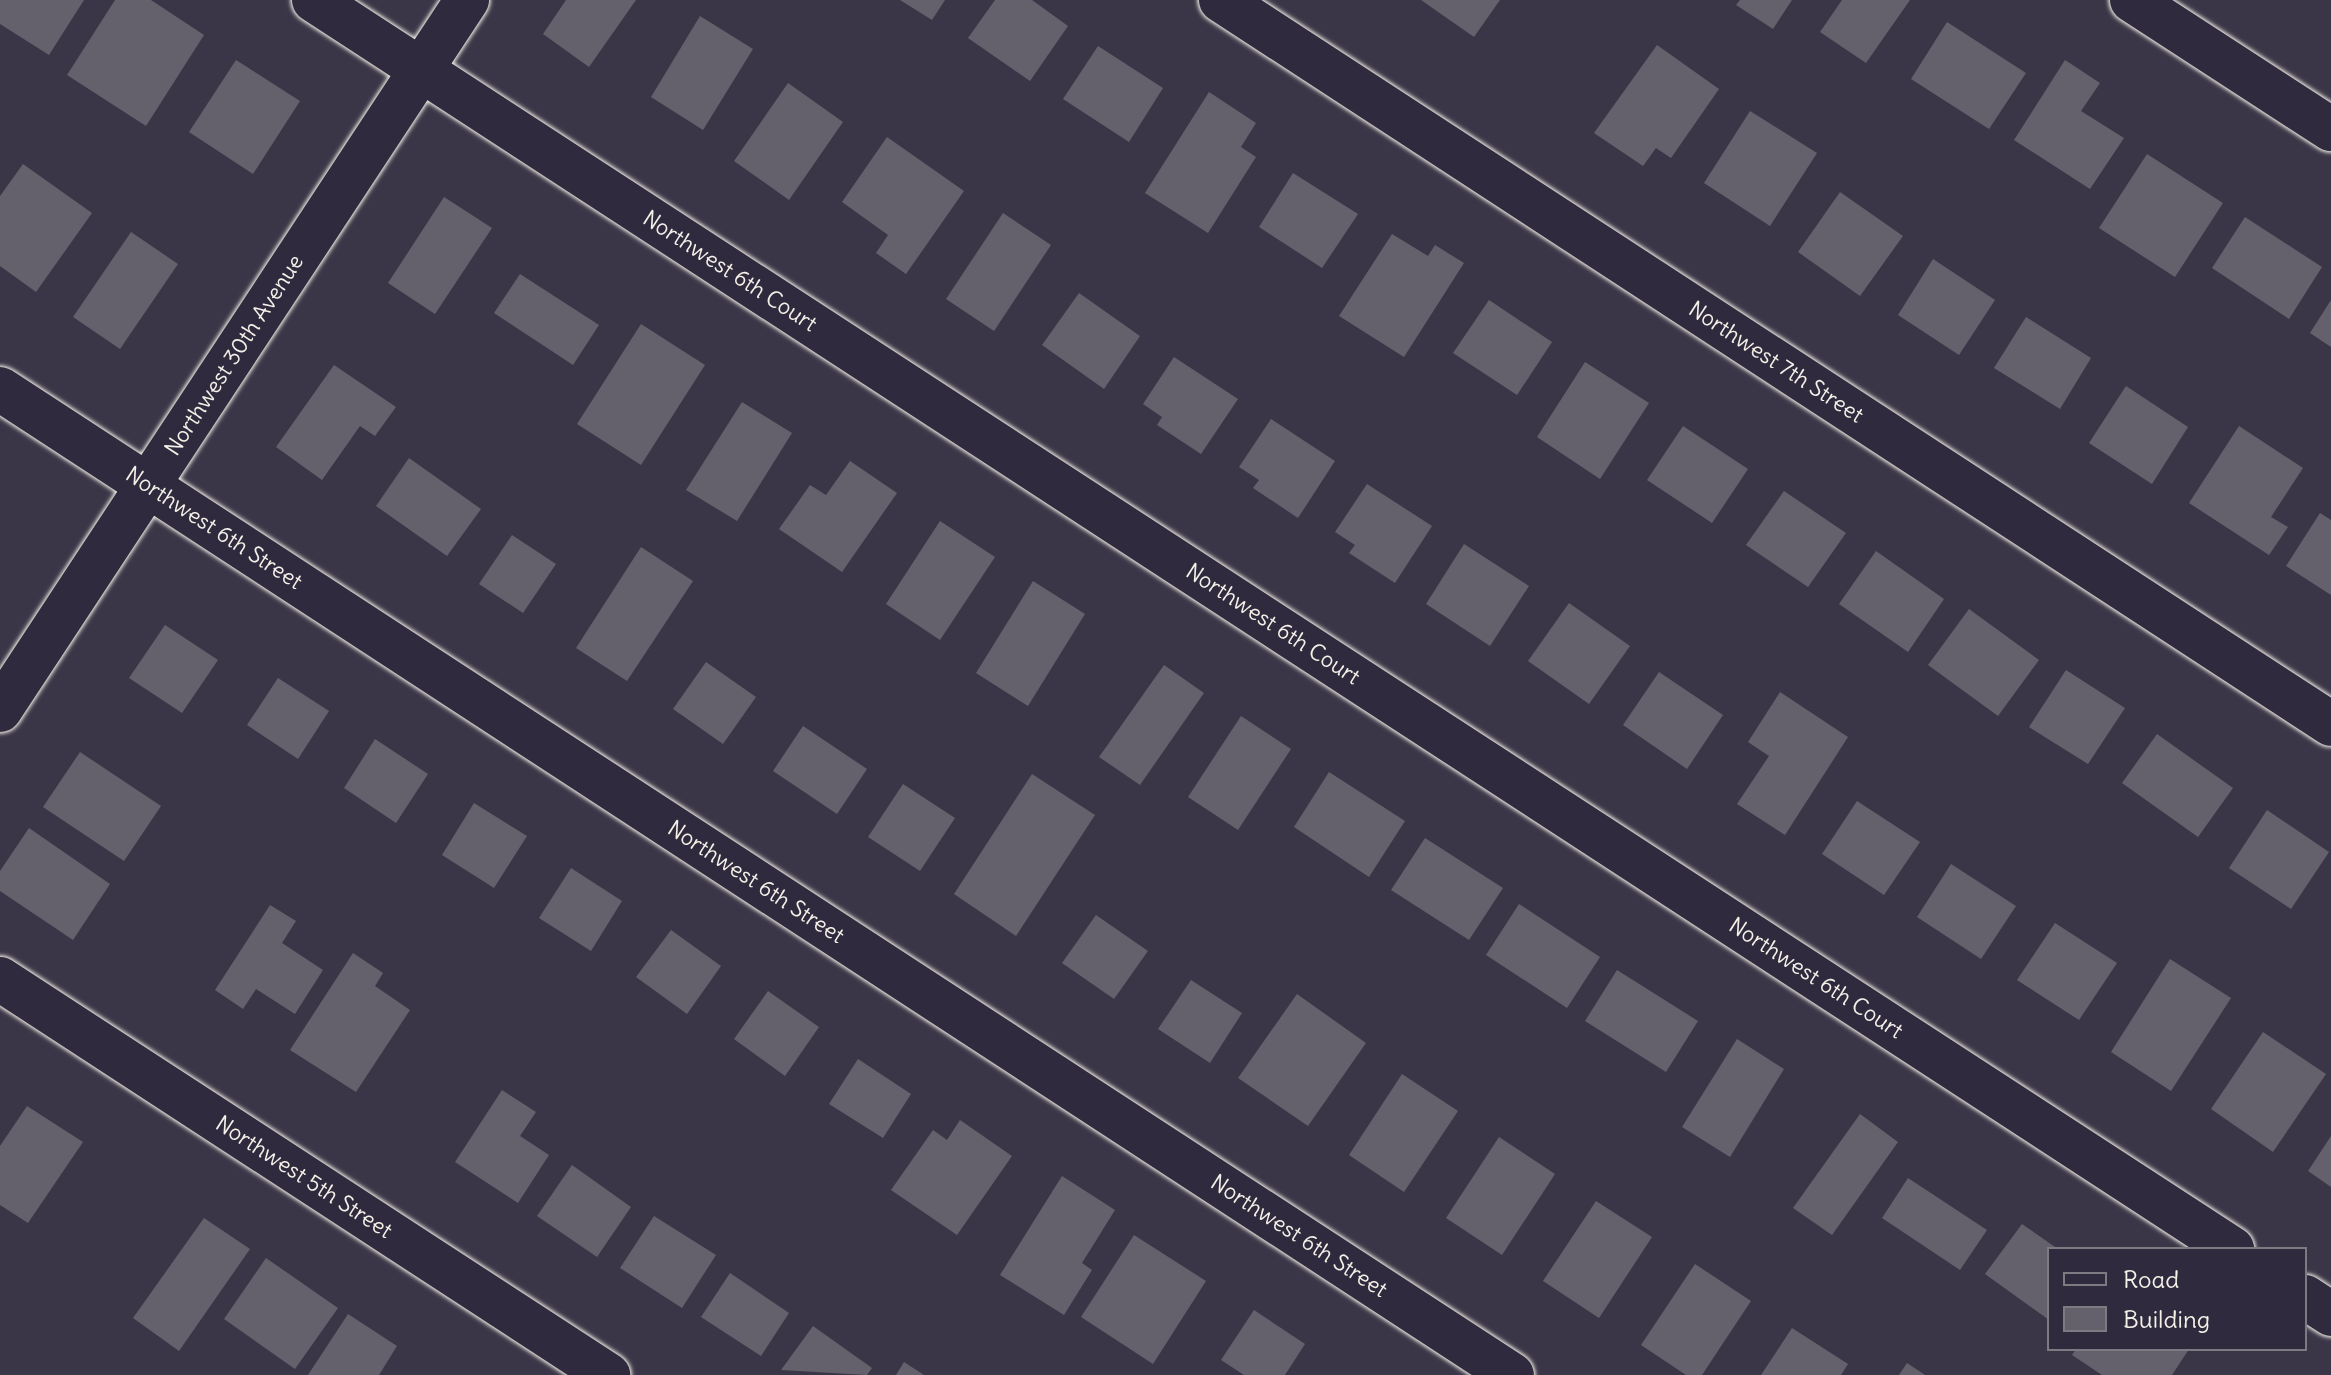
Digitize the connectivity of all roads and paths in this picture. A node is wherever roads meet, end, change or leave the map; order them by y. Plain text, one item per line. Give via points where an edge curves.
1 (314, 0) edge
2 (467, 0) edge
3 (1221, 0) edge
4 (2132, 0) edge
5 (422, 70) junction
6 (2331, 129) edge
7 (0, 389) edge
8 (148, 485) junction
9 (0, 710) edge
10 (2331, 724) edge
11 (0, 979) edge
12 (2229, 1247) edge
13 (2307, 1298) edge
14 (2331, 1314) edge
15 (608, 1375) edge
16 (1512, 1375) edge

1 - 5 street, Northwest 6th Court
2 - 5 street, Northwest 30th Avenue
3 - 10 street, Northwest 7th Street
4 - 6 street
5 - 8 street, Northwest 30th Avenue
5 - 12 street, Northwest 6th Court
7 - 8 street, Northwest 6th Street
8 - 9 street, Northwest 30th Avenue
8 - 16 street, Northwest 6th Street
11 - 15 street, Northwest 5th Street
13 - 14 street

